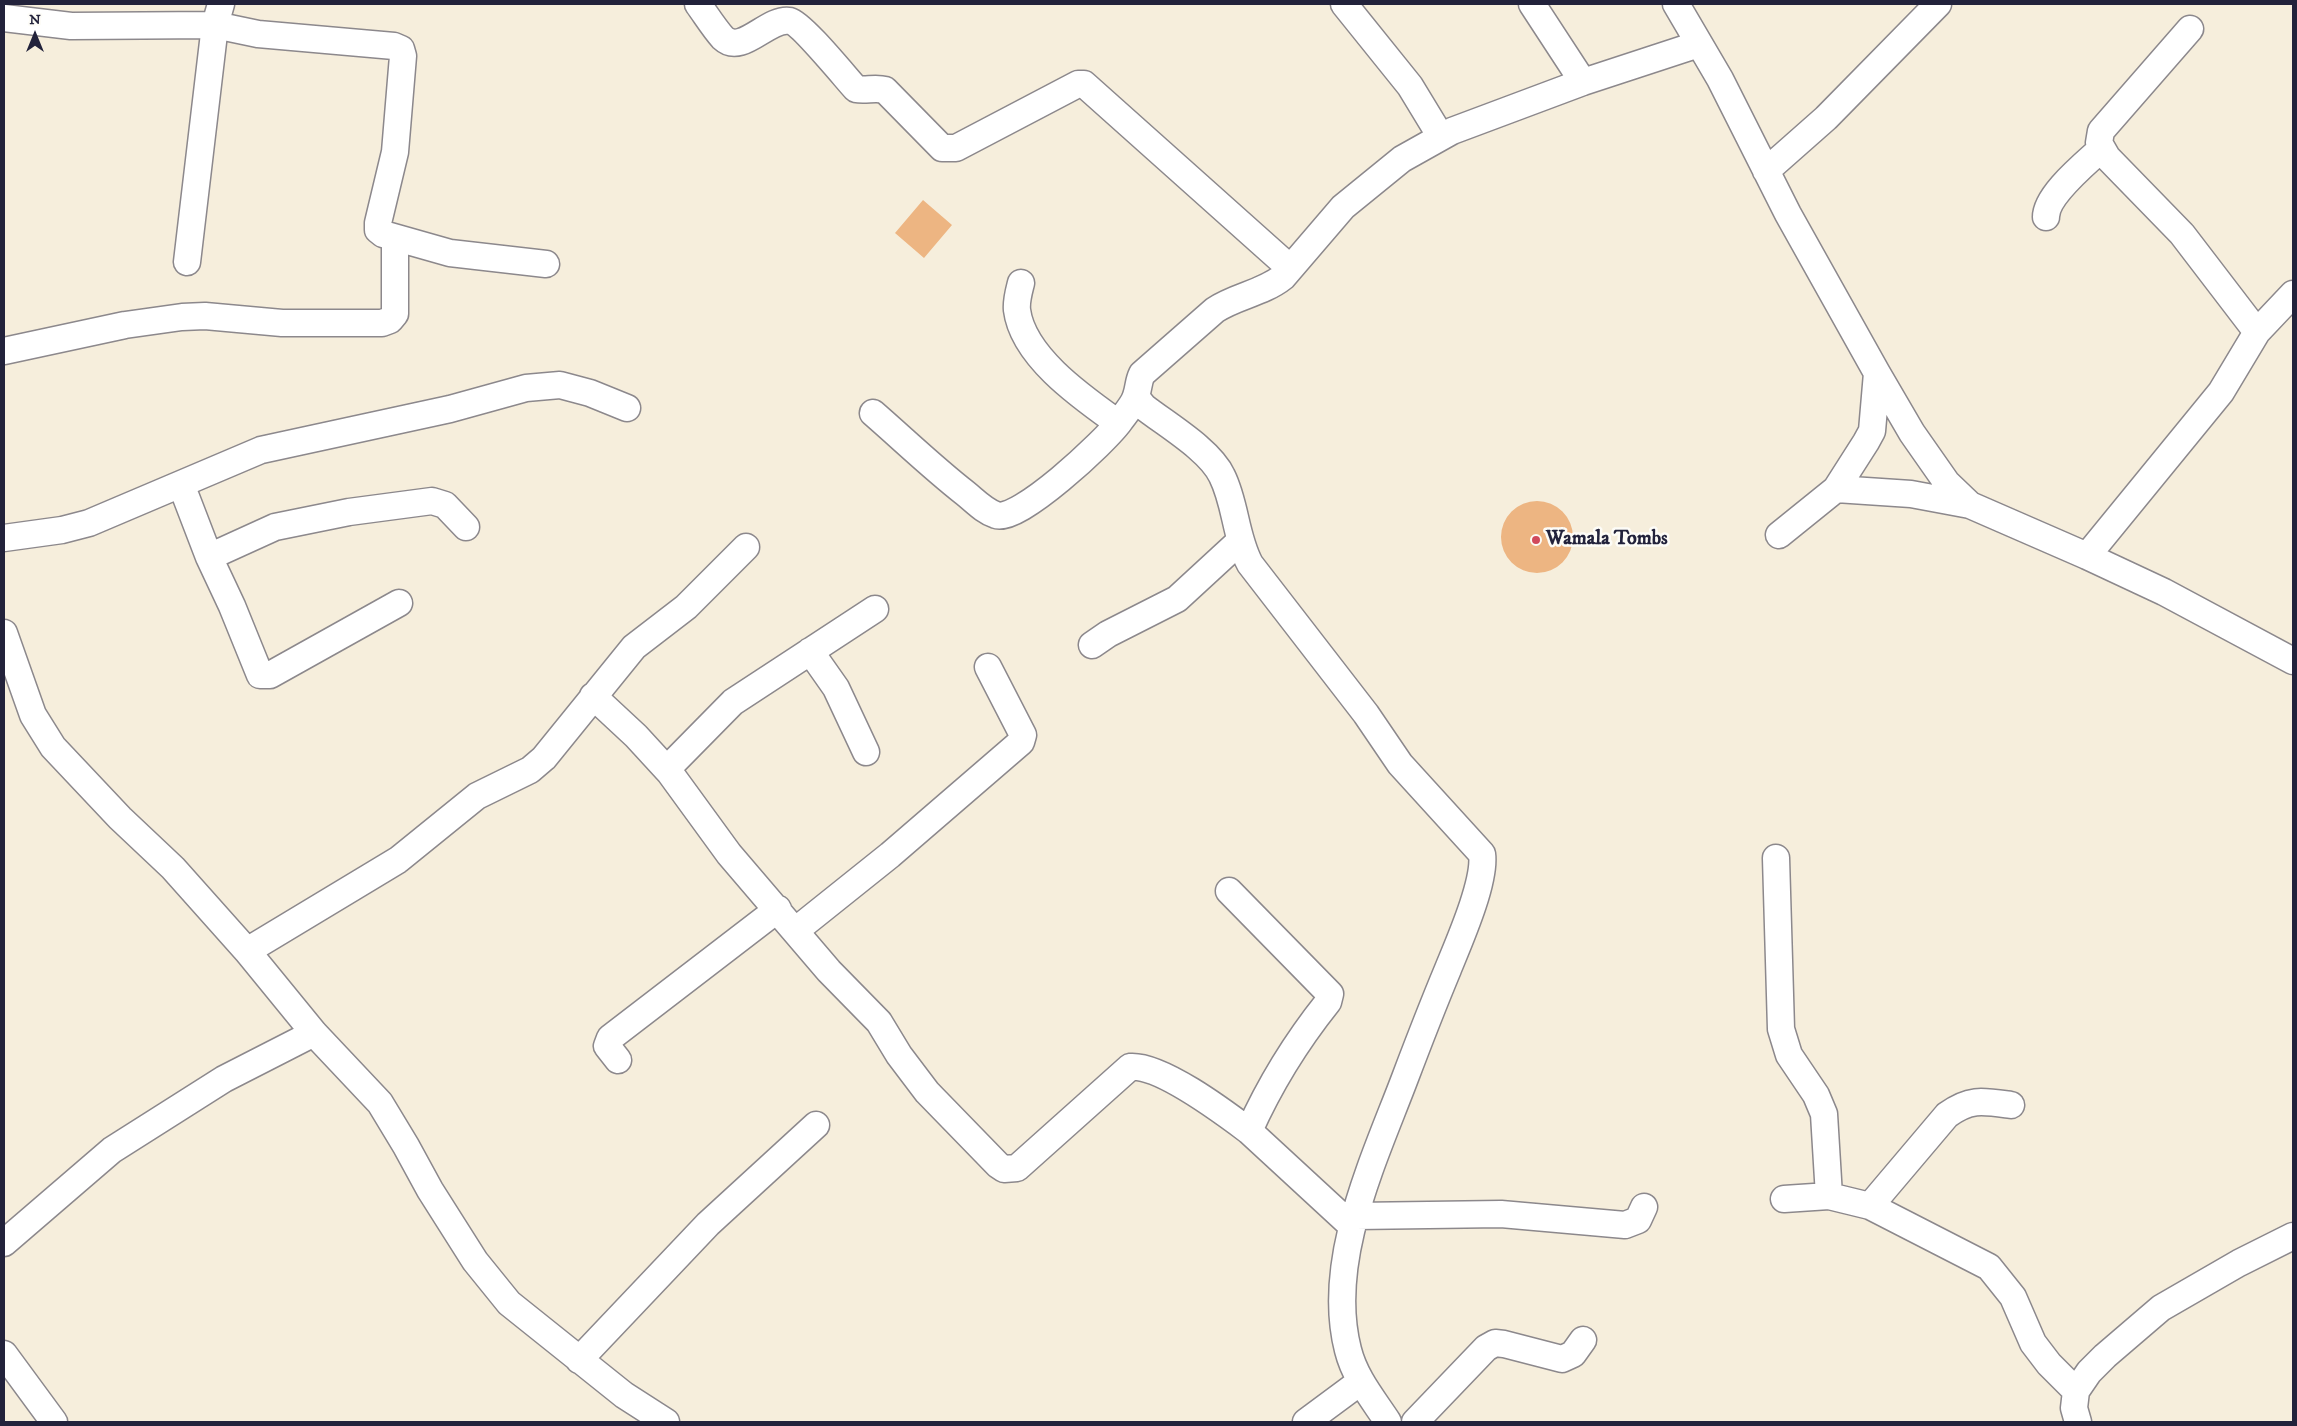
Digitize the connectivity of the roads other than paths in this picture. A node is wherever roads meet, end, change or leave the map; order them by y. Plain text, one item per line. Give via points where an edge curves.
1 (698, 4) edge
2 (1344, 4) edge
3 (1532, 4) edge
4 (1676, 4) edge
5 (1938, 4) edge
6 (218, 14) edge
7 (4, 18) edge
8 (2190, 29) dead end
9 (1700, 44) junction
10 (1583, 82) junction
11 (1441, 137) junction
12 (2101, 149) junction
13 (1766, 170) junction
14 (2046, 217) dead end
15 (395, 239) junction
16 (187, 262) dead end
17 (546, 264) dead end
18 (1290, 268) junction
19 (1021, 283) dead end
20 (2293, 294) edge
21 (2257, 332) junction
22 (4, 351) edge
23 (1877, 373) junction
24 (1136, 397) junction
25 (627, 408) dead end
26 (874, 413) dead end
27 (1118, 423) junction
28 (181, 484) junction
29 (1836, 489) junction
30 (1970, 505) junction
31 (466, 528) dead end
32 (1779, 536) dead end
33 (4, 538) edge
34 (1240, 541) junction
35 (746, 547) dead end
36 (2087, 556) junction
37 (209, 557) junction
38 (400, 603) dead end
39 (875, 609) dead end
40 (4, 632) edge
41 (1092, 645) dead end
42 (810, 651) junction
43 (2293, 661) edge
44 (988, 667) dead end
45 (593, 696) junction
46 (866, 752) dead end
47 (666, 769) junction
48 (1776, 858) dead end
49 (1229, 891) dead end
50 (778, 909) junction
51 (795, 931) junction
52 (247, 952) junction
53 (314, 1033) junction
54 (618, 1060) dead end
55 (2011, 1105) dead end
56 (816, 1125) dead end
57 (1249, 1131) junction
58 (1829, 1196) junction
59 (1784, 1199) dead end
60 (1870, 1206) junction
61 (1644, 1207) dead end
62 (1354, 1221) junction
63 (2293, 1236) edge
64 (4, 1243) edge
65 (1583, 1340) dead end
66 (4, 1354) edge
67 (580, 1360) junction
68 (1360, 1382) junction
69 (2076, 1391) junction
70 (54, 1422) edge
71 (666, 1422) edge
72 (1306, 1422) edge
73 (1388, 1422) edge
74 (1415, 1422) edge
75 (2078, 1422) edge

1 - 18 street via 724,39 732,42 741,42 779,21 797,24 856,89 885,90 942,148 956,148 1078,84 1084,84
2 - 11 street via 1410,86
3 - 10 street
4 - 9 street
5 - 13 street via 1826,118
6 - 7 street via 71,26
6 - 15 street via 258,34 401,49 395,152 378,223 378,230
6 - 16 street
8 - 12 street via 2101,131
9 - 10 street
9 - 13 street
10 - 11 street
11 - 18 street via 1402,159 1343,207
12 - 14 street via 2047,205
12 - 21 street via 2182,234
13 - 23 street
15 - 17 street via 450,253
15 - 22 street via 395,314 382,323 282,323 182,317 125,325
18 - 24 street via 1274,284 1215,310 1142,374
19 - 27 street via 1017,308 1021,326 1038,352 1072,389
20 - 21 street
21 - 36 street via 2221,392
23 - 29 street via 1872,431
23 - 30 street via 1912,433 1947,483
24 - 27 street
24 - 34 street via 1214,463 1231,502
25 - 28 street via 590,393 543,384 378,426 261,450
26 - 27 street via 950,482 998,516 1010,515 1059,481
28 - 33 street via 89,523
28 - 37 street
29 - 30 street via 1911,494
29 - 32 street
30 - 36 street
31 - 37 street via 445,505 423,502 275,527
34 - 41 street via 1177,599
34 - 62 street via 1250,564 1366,714 1400,764 1482,854 1484,864 1472,905 1386,1125
35 - 45 street via 686,607 634,647
36 - 43 street via 2164,592
37 - 38 street via 260,675 265,676
39 - 42 street
40 - 52 street via 34,715 53,747 173,868
42 - 46 street via 836,688
42 - 47 street via 733,702
44 - 51 street via 1023,736 1021,742 890,855
45 - 47 street
45 - 52 street via 544,758 530,770 477,796 398,860
47 - 50 street via 730,854
48 - 58 street via 1781,1028 1789,1055 1821,1103
49 - 57 street via 1330,994 1328,1002 1276,1076
50 - 51 street
50 - 54 street via 610,1038 608,1046
51 - 57 street via 879,1022 927,1092 1004,1169 1012,1170 1023,1164 1130,1067 1143,1067 1189,1090
52 - 53 street
53 - 64 street via 224,1079 112,1150
53 - 67 street via 380,1103 475,1261 509,1302
55 - 60 street via 1973,1101 1960,1105 1947,1115
56 - 67 street via 708,1224
57 - 62 street
58 - 59 street
58 - 60 street
60 - 69 street via 1989,1267 2013,1297 2033,1343
61 - 62 street via 1638,1220 1625,1225 1501,1214
62 - 68 street via 1344,1260 1341,1306 1348,1351
63 - 69 street via 2161,1308 2105,1356
65 - 74 street via 1573,1354 1562,1360 1504,1344 1486,1348
66 - 70 street
67 - 71 street via 624,1395
68 - 72 street
68 - 73 street
69 - 75 street via 2074,1408

